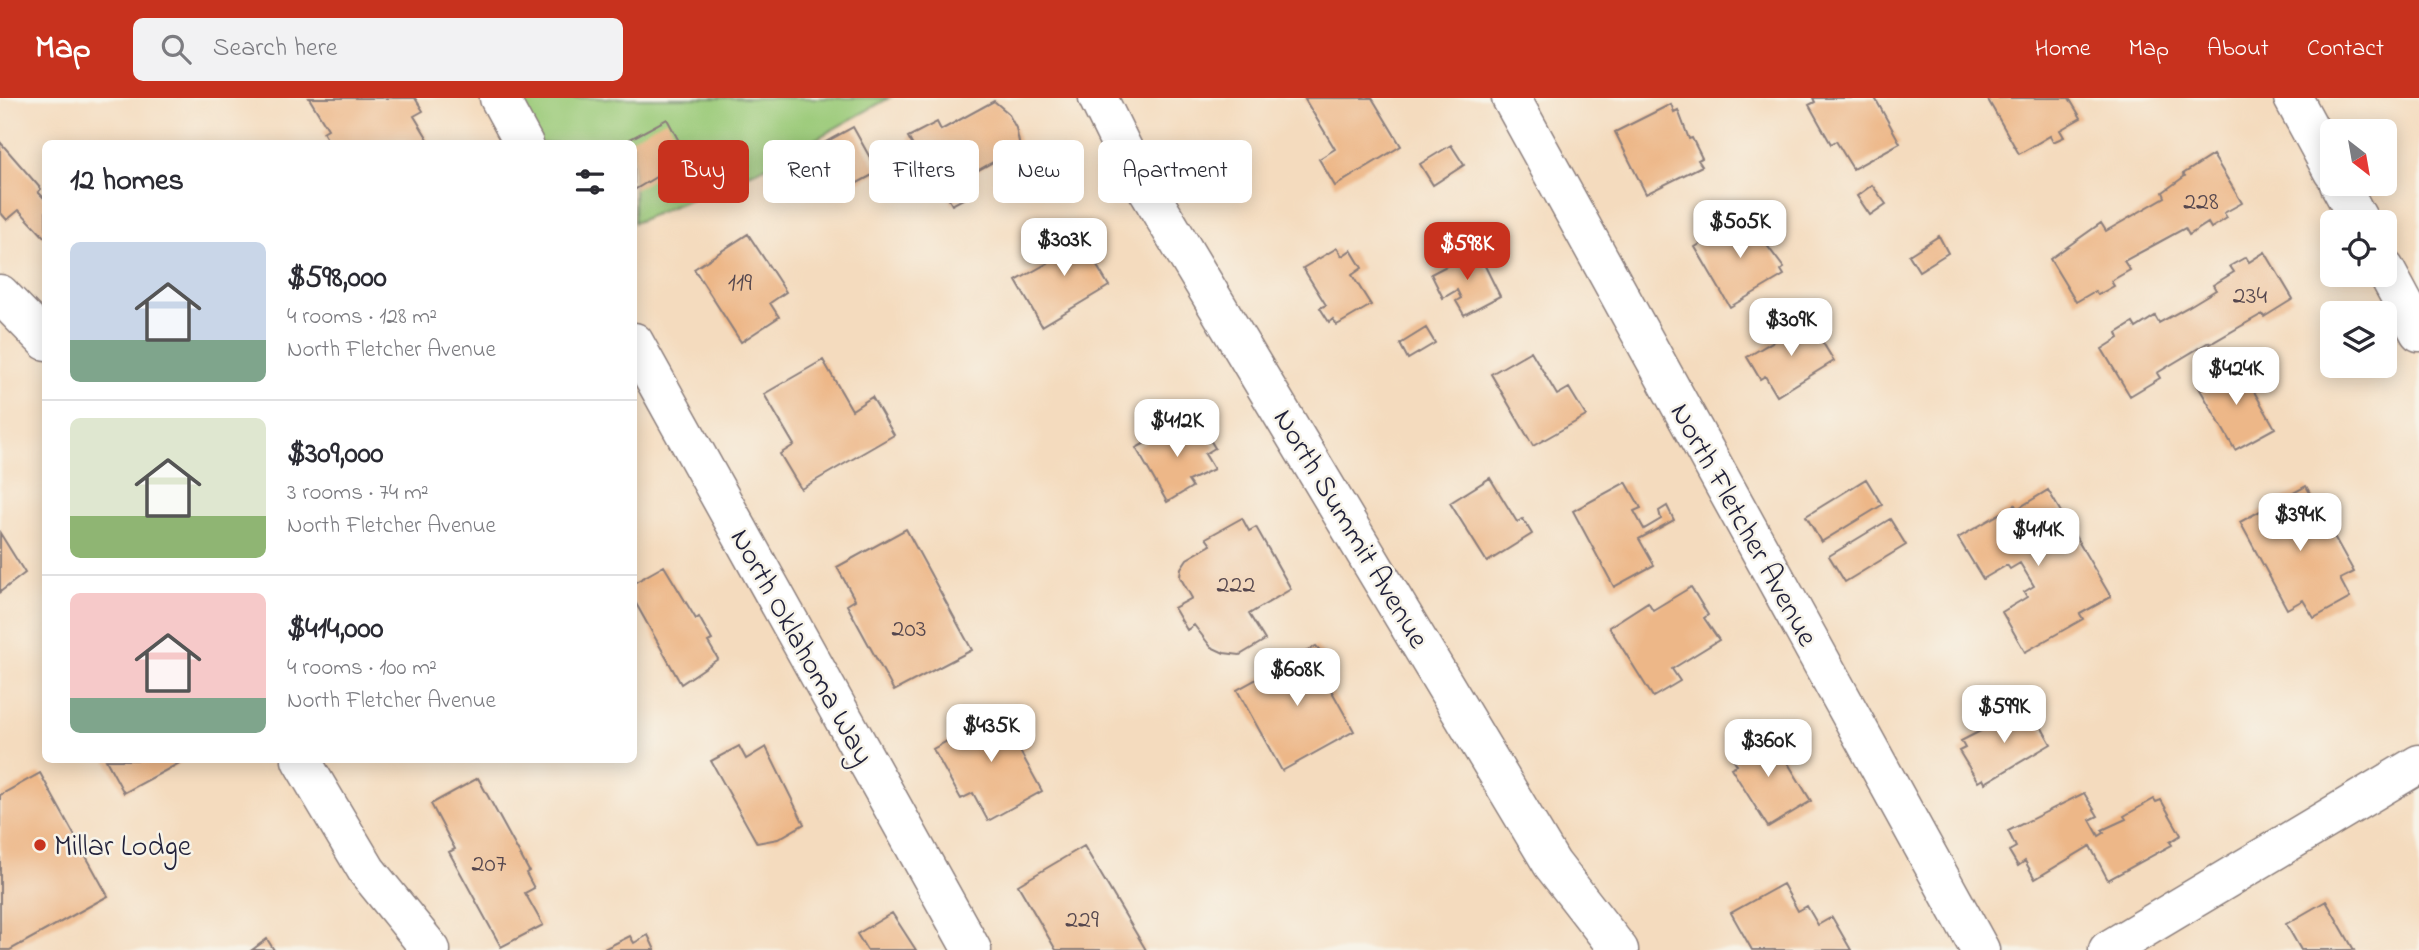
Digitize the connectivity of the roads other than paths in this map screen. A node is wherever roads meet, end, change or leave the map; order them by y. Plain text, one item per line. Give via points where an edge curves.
1 (499, 98) edge
2 (1098, 98) edge
3 (2293, 98) edge
4 (1520, 101) edge
5 (522, 140) edge
6 (2320, 148) edge
7 (2394, 287) edge
8 (4, 297) edge
9 (2419, 332) edge
10 (42, 337) edge
11 (637, 347) edge
12 (303, 763) edge
13 (2419, 764) edge
14 (431, 950) edge
15 (972, 950) edge
16 (1619, 950) edge
17 (1980, 950) edge
18 (2108, 950) edge

1 - 5 street
2 - 16 street, North Summit Avenue via 1124,149 1552,864
3 - 6 street
4 - 17 street, North Fletcher Avenue
7 - 9 street
8 - 10 street
11 - 15 street, North Oklahoma Way
12 - 14 street via 367,871
13 - 18 street

